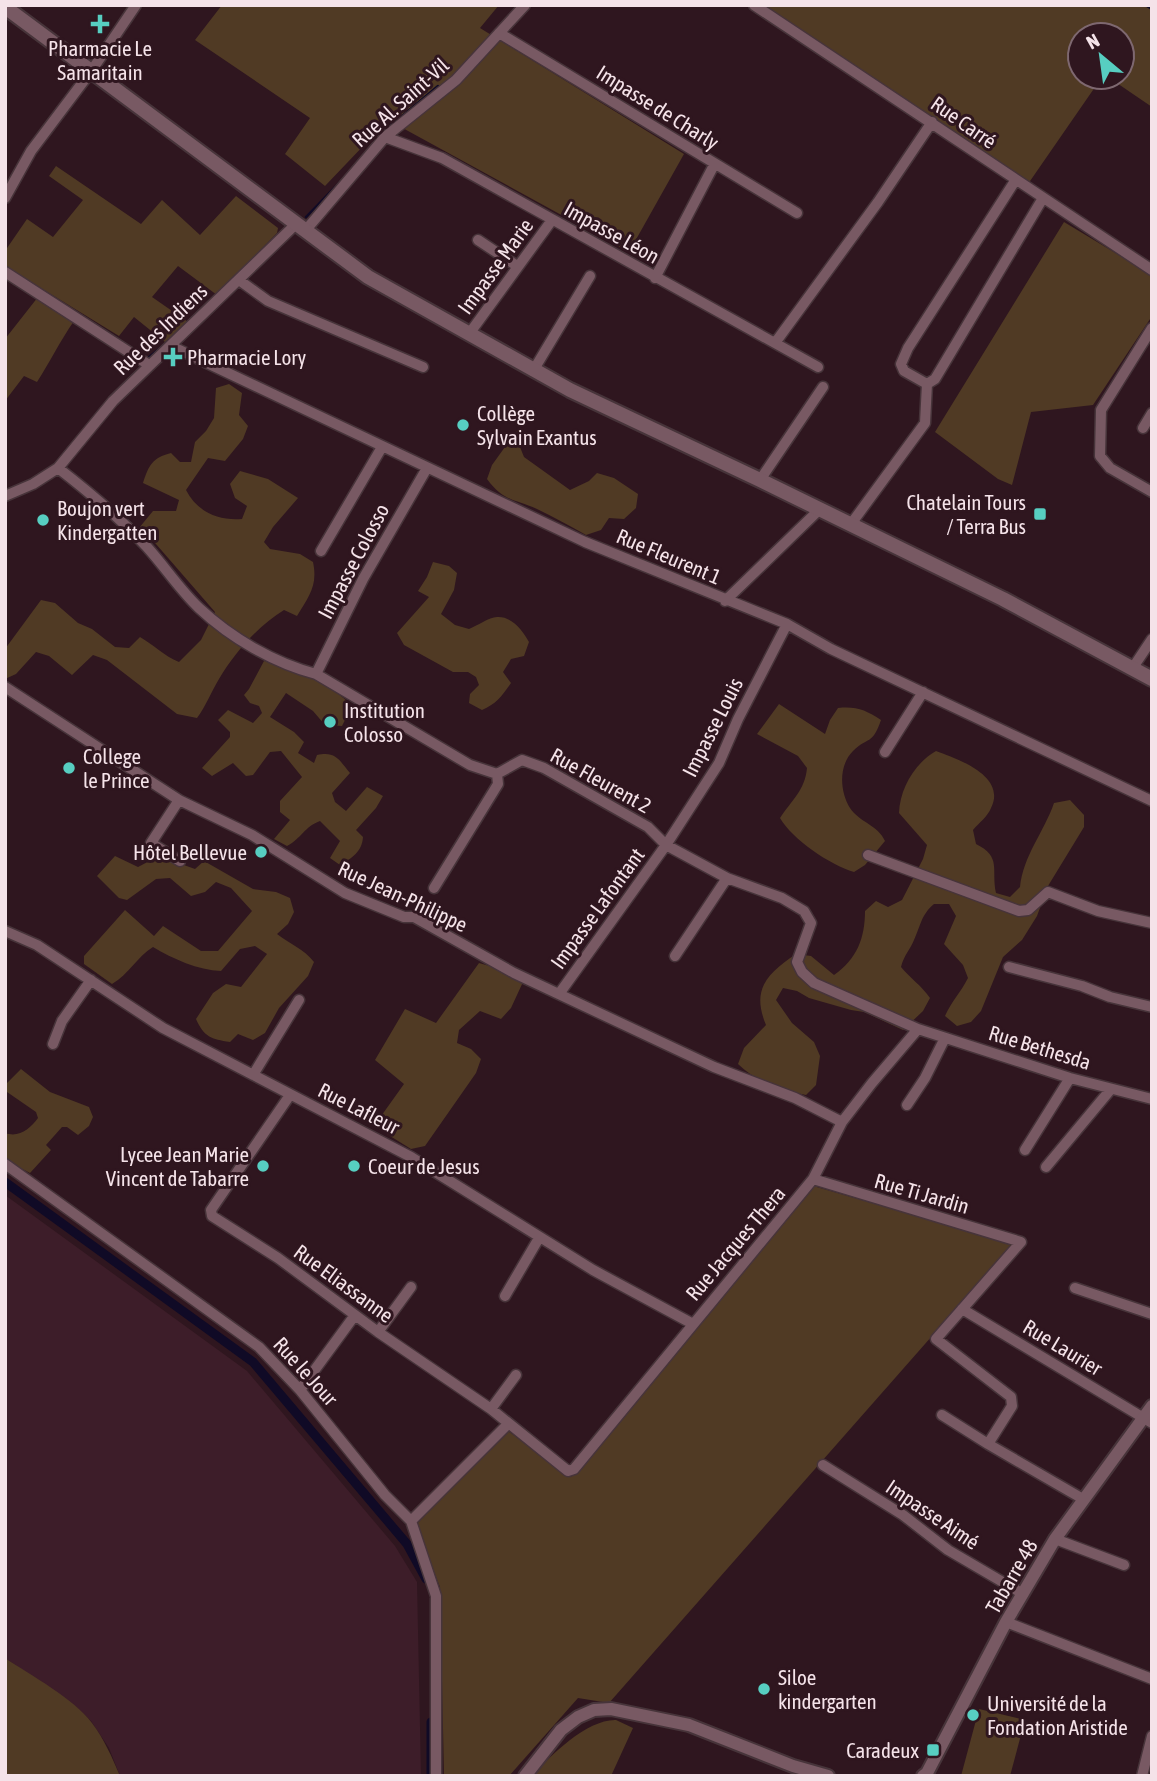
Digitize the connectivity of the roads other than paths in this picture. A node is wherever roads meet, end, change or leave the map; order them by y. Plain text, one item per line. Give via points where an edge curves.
1 (525, 5) edge
2 (754, 5) edge
3 (134, 6) edge
4 (5, 7) edge
5 (499, 33) junction
6 (92, 70) junction
7 (932, 122) junction
8 (385, 137) junction
9 (713, 164) junction
10 (1014, 181) junction
11 (5, 198) edge
12 (1043, 198) junction
13 (797, 213) dead end
14 (552, 220) junction
15 (301, 228) junction
16 (478, 240) dead end
17 (517, 266) junction
18 (1152, 270) edge
19 (5, 272) edge
20 (590, 276) dead end
21 (655, 278) junction
22 (239, 280) junction
23 (1152, 328) edge
24 (469, 334) junction
25 (775, 344) junction
26 (171, 346) junction
27 (149, 365) junction
28 (818, 367) dead end
29 (423, 368) dead end
30 (533, 371) junction
31 (927, 384) junction
32 (823, 387) dead end
33 (1152, 413) edge
34 (1143, 428) dead end
35 (382, 447) junction
36 (58, 468) junction
37 (427, 468) junction
38 (760, 480) junction
39 (1152, 492) edge
40 (5, 496) edge
41 (820, 509) junction
42 (851, 524) junction
43 (321, 551) dead end
44 (725, 601) junction
45 (787, 624) junction
46 (1152, 639) edge
47 (1132, 669) junction
48 (316, 674) junction
49 (1152, 679) edge
50 (5, 687) edge
51 (923, 692) junction
52 (885, 752) dead end
53 (497, 774) junction
54 (179, 800) junction
55 (1152, 801) edge
56 (666, 845) junction
57 (868, 855) dead end
58 (180, 861) dead end
59 (727, 878) junction
60 (434, 888) dead end
61 (1152, 923) edge
62 (5, 931) edge
63 (675, 956) dead end
64 (1009, 967) dead end
65 (92, 980) junction
66 (559, 994) junction
67 (299, 1000) dead end
68 (1152, 1007) edge
69 (918, 1029) junction
70 (945, 1038) junction
71 (53, 1044) dead end
72 (253, 1075) junction
73 (1070, 1078) junction
74 (1111, 1089) junction
75 (290, 1095) junction
76 (1152, 1098) edge
77 (908, 1105) dead end
78 (842, 1122) junction
79 (1025, 1150) dead end
80 (5, 1164) edge
81 (1046, 1167) dead end
82 (813, 1179) junction
83 (539, 1238) junction
84 (411, 1287) dead end
85 (1075, 1288) dead end
86 (505, 1296) dead end
87 (962, 1309) junction
88 (1152, 1314) edge
89 (355, 1315) junction
90 (693, 1324) junction
91 (378, 1332) junction
92 (516, 1374) dead end
93 (300, 1390) junction
94 (1152, 1406) edge
95 (491, 1409) junction
96 (942, 1415) dead end
97 (1148, 1421) edge
98 (508, 1424) junction
99 (988, 1444) junction
100 (823, 1465) dead end
101 (568, 1471) joint
102 (1083, 1499) junction
103 (411, 1521) junction
104 (1055, 1539) junction
105 (1124, 1565) dead end
106 (1023, 1594) junction
107 (1006, 1622) junction
108 (1152, 1679) edge
109 (1152, 1736) edge
110 (436, 1776) edge
111 (525, 1776) edge
112 (828, 1776) edge
113 (923, 1776) edge
114 (1142, 1776) edge

1 - 5 street, Rue Al. Saint-Vil
2 - 7 street, Rue Carré
3 - 6 street
4 - 6 main road
5 - 8 street, Rue Al. Saint-Vil via 456,80
5 - 9 street, Impasse de Charly
6 - 11 street via 32,151
6 - 15 main road
7 - 10 street, Rue Carré
7 - 25 street
8 - 14 street, Impasse Léon via 442,158
8 - 15 street, Rue Al. Saint-Vil
9 - 13 street, Impasse de Charly
9 - 21 street
10 - 12 street, Rue Carré
10 - 31 street via 901,364 904,371
12 - 18 street, Rue Carré
12 - 31 street via 934,380
14 - 17 street, Impasse Marie
14 - 21 street, Impasse Léon
15 - 22 street, Rue des Indiens
15 - 24 main road via 368,277
16 - 17 street
17 - 24 street, Impasse Marie
19 - 27 street
20 - 30 street
21 - 25 street, Impasse Léon
22 - 26 street, Rue des Indiens
22 - 29 street via 268,301
23 - 39 street via 1101,410 1100,456 1110,468
24 - 30 main road
25 - 28 street, Impasse Léon
26 - 27 street, Rue des Indiens
26 - 35 street, Rue Fleurent 1
27 - 36 street, Rue des Indiens
30 - 38 main road
31 - 42 street via 925,423
32 - 38 street
33 - 34 street
35 - 37 street, Rue Fleurent 1
35 - 43 street
36 - 40 street, Rue des Indiens
36 - 48 street via 146,547 200,609 247,645
37 - 44 street, Rue Fleurent 1
37 - 48 street, Impasse Colosso via 363,579
38 - 41 main road
41 - 42 main road
41 - 44 street
42 - 47 main road
44 - 45 street, Rue Fleurent 1
45 - 51 street, Rue Fleurent 1
45 - 56 street, Impasse Louis via 719,763
46 - 47 street
47 - 49 main road
48 - 53 street via 470,765
50 - 54 street, Rue Jean-Philippe
51 - 52 street
51 - 55 street, Rue Fleurent 1
53 - 56 street, Rue Fleurent 2 via 522,760 544,768 648,827
53 - 60 street via 498,784
54 - 58 street via 151,843
54 - 66 street, Rue Jean-Philippe via 252,835 345,893 414,917
56 - 59 street, Rue Fleurent 2
56 - 66 street, Impasse Lafontant
57 - 61 street via 1019,911 1028,910 1048,892 1098,911
59 - 63 street
59 - 69 street, Rue Fleurent 2 via 804,911 811,923 797,962 814,983
62 - 65 street, Rue Lafleur via 37,945
64 - 68 street
65 - 71 street via 62,1021
65 - 72 street, Rue Lafleur via 163,1028
66 - 78 street, Rue Jean-Philippe
67 - 72 street
69 - 70 street, Rue Bethesda
69 - 78 street, Rue Jacques Thera
70 - 73 street, Rue Bethesda
70 - 77 street
72 - 75 street, Rue Lafleur
73 - 74 street, Rue Bethesda
73 - 79 street
74 - 76 street, Rue Bethesda
74 - 81 street
75 - 83 street, Rue Lafleur via 411,1157
75 - 89 street, Rue Eliassanne via 211,1213
78 - 82 street, Rue Jacques Thera
80 - 93 street, Rue le Jour via 259,1347
82 - 87 street, Rue Ti Jardin via 1021,1242
82 - 90 street, Rue Jacques Thera
83 - 86 street
83 - 90 street, Rue Lafleur
84 - 91 street
85 - 88 street
87 - 97 street, Rue Laurier
87 - 99 street via 936,1339 1012,1397 1012,1406
89 - 91 street, Rue Eliassanne
89 - 93 street
90 - 101 street, Rue Jacques Thera
91 - 95 street, Rue Eliassanne
92 - 95 street
93 - 103 street, Rue le Jour
94 - 97 street, Tabarre 48
95 - 98 street, Rue Eliassanne
96 - 99 street
97 - 102 street, Tabarre 48
98 - 101 street, Rue Eliassanne
98 - 103 street
99 - 102 street
100 - 106 street, Impasse Aimé via 903,1515 948,1550
102 - 104 street, Tabarre 48
103 - 110 street via 436,1596
104 - 105 street
104 - 106 street, Tabarre 48
106 - 107 street, Tabarre 48
107 - 108 street
107 - 113 street, Tabarre 48
109 - 114 street
111 - 112 street via 561,1730 594,1710 611,1709 689,1725

